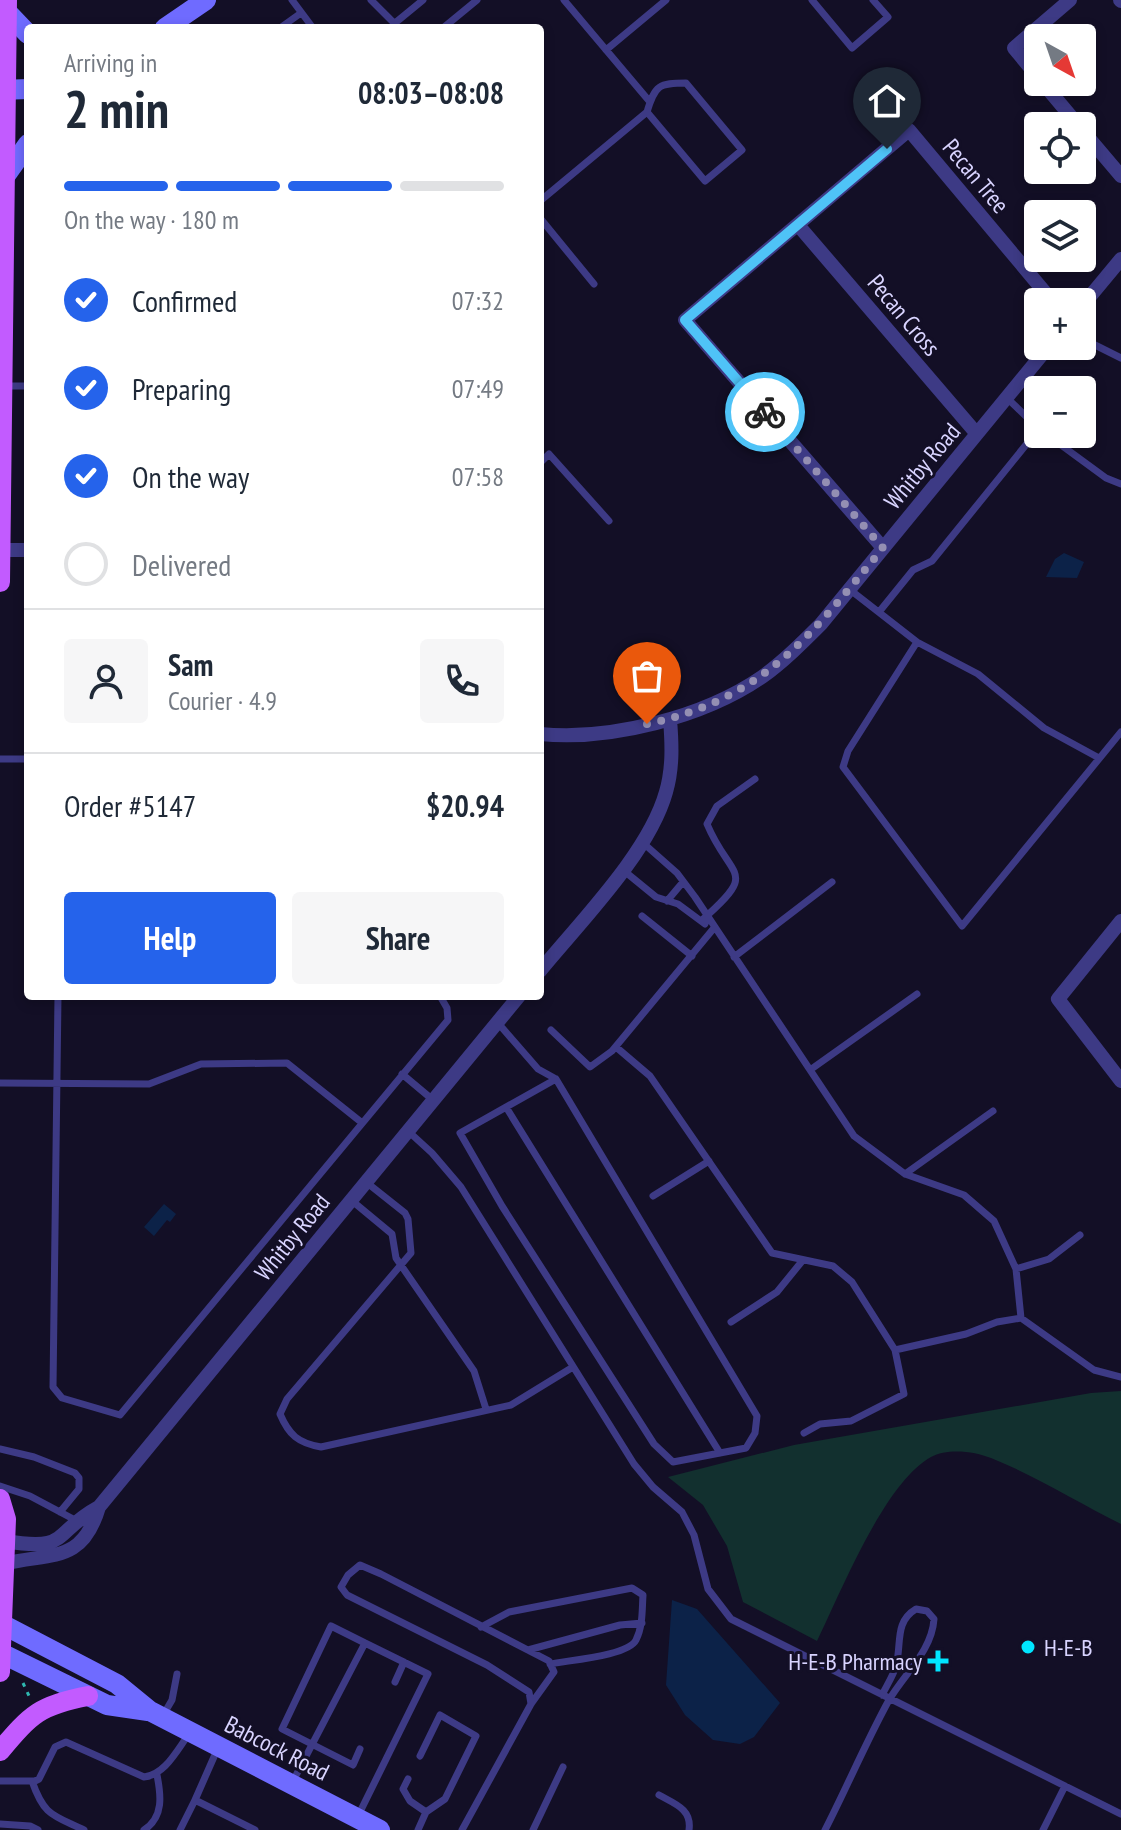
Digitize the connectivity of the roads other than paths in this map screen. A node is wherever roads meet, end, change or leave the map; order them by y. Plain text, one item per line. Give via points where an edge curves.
1 (206, 0) edge
2 (292, 0) edge
3 (371, 0) edge
4 (423, 0) edge
5 (477, 0) edge
6 (564, 0) edge
7 (666, 0) edge
8 (812, 0) edge
9 (873, 0) edge
10 (1070, 0) edge
11 (5, 12) edge
12 (301, 13) junction
13 (171, 24) edge
14 (286, 24) edge
15 (310, 24) edge
16 (396, 24) edge
17 (398, 24) edge
18 (448, 24) edge
19 (1042, 24) edge
20 (24, 30) edge
21 (1024, 39) edge
22 (606, 50) junction
23 (1024, 60) edge
24 (24, 89) edge
25 (3, 90) edge
26 (1054, 96) edge
27 (650, 102) junction
28 (647, 112) junction
29 (1067, 112) edge
30 (1096, 147) edge
31 (24, 148) edge
32 (3, 168) edge
33 (1121, 176) edge
34 (544, 198) edge
35 (544, 223) edge
36 (798, 225) junction
37 (1121, 259) edge
38 (2, 263) edge
39 (594, 284) dead end
40 (1041, 288) edge
41 (1096, 289) edge
42 (1096, 346) edge
43 (1121, 358) edge
44 (1038, 360) edge
45 (3, 386) junction
46 (24, 386) edge
47 (1007, 398) junction
48 (1024, 415) edge
49 (977, 434) junction
50 (1024, 446) edge
51 (1065, 448) edge
52 (544, 459) edge
53 (1121, 484) edge
54 (609, 521) dead end
55 (883, 548) junction
56 (1, 550) edge
57 (24, 550) edge
58 (0, 582) edge
59 (849, 589) junction
60 (879, 612) junction
61 (917, 642) junction
62 (670, 719) junction
63 (1121, 732) edge
64 (544, 734) edge
65 (1099, 758) junction
66 (0, 759) edge
67 (24, 759) edge
68 (755, 779) dead end
69 (642, 842) junction
70 (622, 870) junction
71 (683, 882) junction
72 (832, 882) dead end
73 (667, 901) junction
74 (642, 916) dead end
75 (704, 919) junction
76 (1121, 921) edge
77 (714, 928) junction
78 (692, 956) junction
79 (734, 957) junction
80 (544, 966) edge
81 (917, 994) dead end
82 (58, 1000) edge
83 (442, 1000) edge
84 (516, 1000) edge
85 (498, 1023) junction
86 (551, 1030) dead end
87 (616, 1047) junction
88 (810, 1070) junction
89 (402, 1074) junction
90 (556, 1079) junction
91 (1121, 1081) edge
92 (0, 1083) edge
93 (57, 1083) junction
94 (433, 1100) junction
95 (506, 1107) junction
96 (993, 1111) dead end
97 (361, 1122) junction
98 (408, 1131) junction
99 (709, 1161) junction
100 (905, 1174) junction
101 (366, 1182) junction
102 (653, 1196) dead end
103 (351, 1200) junction
104 (409, 1228) junction
105 (392, 1234) junction
106 (1080, 1235) dead end
107 (803, 1260) junction
108 (402, 1266) junction
109 (1016, 1269) junction
110 (1021, 1318) junction
111 (731, 1322) dead end
112 (895, 1350) junction
113 (573, 1367) junction
114 (1121, 1377) edge
115 (486, 1409) junction
116 (804, 1433) dead end
117 (0, 1449) edge
118 (720, 1453) junction
119 (0, 1486) edge
120 (0, 1499) edge
121 (99, 1507) junction
122 (60, 1512) junction
123 (77, 1521) junction
124 (5, 1541) junction
125 (4, 1564) junction
126 (642, 1623) junction
127 (1, 1624) edge
128 (481, 1627) junction
129 (365, 1643) junction
130 (528, 1650) junction
131 (0, 1652) edge
132 (404, 1662) junction
133 (550, 1664) junction
134 (177, 1674) dead end
135 (9, 1675) edge
136 (395, 1682) dead end
137 (88, 1696) junction
138 (886, 1697) junction
139 (531, 1704) junction
140 (156, 1714) junction
141 (190, 1732) junction
142 (313, 1745) junction
143 (218, 1747) junction
144 (360, 1749) dead end
145 (0, 1751) edge
146 (420, 1756) dead end
147 (563, 1767) dead end
148 (157, 1775) junction
149 (408, 1779) dead end
150 (0, 1781) edge
151 (32, 1781) junction
152 (291, 1785) junction
153 (1065, 1786) junction
154 (659, 1795) dead end
155 (195, 1800) junction
156 (426, 1812) junction
157 (1121, 1814) edge
158 (357, 1818) junction
159 (0, 1824) edge
160 (38, 1830) edge
161 (84, 1830) edge
162 (144, 1830) edge
163 (180, 1830) edge
164 (255, 1830) edge
165 (380, 1830) edge
166 (418, 1830) edge
167 (462, 1830) edge
168 (533, 1830) edge
169 (689, 1830) edge
170 (825, 1830) edge
171 (1043, 1830) edge

1 - 13 main road
2 - 12 lane
3 - 16 lane
4 - 17 lane
5 - 18 lane
6 - 22 lane
7 - 22 lane
8 - 9 lane via 852,48 888,17
10 - 19 street
11 - 20 main road
11 - 25 main road
12 - 14 lane
12 - 15 lane
21 - 23 street via 1014,48
22 - 27 lane
24 - 25 main road
25 - 32 main road
26 - 29 street
27 - 28 lane
27 - 28 lane via 665,83 686,83 742,150 705,181
28 - 34 lane
30 - 33 street
31 - 32 main road
32 - 38 main road
35 - 39 lane
36 - 40 street, Pecan Tree via 909,130
36 - 49 street, Pecan Cross
36 - 55 street, Pecan Tree via 685,320
37 - 41 street
38 - 45 main road
42 - 43 lane
44 - 47 street, Whitby Road
45 - 46 lane
45 - 56 main road
47 - 48 lane
47 - 49 street, Whitby Road
49 - 55 street, Whitby Road
50 - 60 lane via 932,561 913,570
51 - 53 lane
52 - 54 lane via 549,454
55 - 59 street, Whitby Road
56 - 57 street
56 - 58 main road
59 - 60 lane
59 - 62 street, Whitby Road via 821,624 761,677 708,706
60 - 61 lane
61 - 65 lane via 978,674 1044,728
61 - 65 lane via 843,767 962,926
62 - 64 street, Whitby Road via 578,735
62 - 69 street via 668,784
63 - 65 lane
66 - 67 lane
68 - 75 lane via 717,806 707,824 735,870 737,884
69 - 70 street
69 - 71 lane
70 - 73 lane
70 - 80 street
71 - 73 lane
71 - 75 lane
72 - 79 lane
73 - 75 lane
74 - 78 lane
75 - 77 lane
76 - 91 street via 1058,999
77 - 78 lane
77 - 79 lane
78 - 87 lane
79 - 88 lane
81 - 88 lane
82 - 93 lane
83 - 89 lane via 448,1020
84 - 85 street, Whitby Road
85 - 90 lane via 538,1069
85 - 94 street, Whitby Road
86 - 87 lane via 590,1067
87 - 99 lane via 650,1076
88 - 100 lane via 854,1136
89 - 94 lane
89 - 97 lane
90 - 95 lane
90 - 118 lane via 757,1416 746,1448
92 - 93 lane
93 - 97 lane via 149,1084 201,1064 287,1063
93 - 97 lane via 53,1387 62,1398 120,1415
94 - 98 street, Whitby Road
95 - 118 lane
95 - 118 lane via 460,1133 502,1206 654,1444 673,1462
96 - 100 lane
98 - 101 street, Whitby Road
98 - 113 lane via 461,1187
99 - 102 lane
99 - 107 lane via 772,1253
100 - 109 lane via 964,1195 994,1221
101 - 103 street, Whitby Road
101 - 104 lane via 405,1213
103 - 105 lane
103 - 121 street, Whitby Road
104 - 105 lane
104 - 108 lane via 411,1253
105 - 108 lane
106 - 109 lane via 1049,1259
107 - 111 lane via 777,1292
107 - 112 lane via 833,1266 852,1282
108 - 115 lane via 474,1371
108 - 115 lane via 287,1399 280,1414 288,1432 303,1444 321,1447
109 - 110 lane
110 - 112 lane
110 - 114 lane via 1094,1370
112 - 116 lane via 904,1394 851,1421 820,1424
113 - 115 lane via 523,1400
113 - 138 lane via 634,1464 682,1512 694,1535 708,1589 731,1619
117 - 122 lane via 75,1473 79,1489
119 - 122 lane
120 - 124 main road
121 - 123 street, Whitby Road
121 - 125 street, Whitby Road via 94,1526 65,1553
122 - 123 lane
123 - 124 street, Whitby Road via 50,1544
124 - 125 main road
125 - 127 main road
126 - 128 lane via 643,1595 632,1588 509,1612
126 - 130 lane
126 - 133 lane via 635,1643 623,1651
127 - 131 main road
127 - 140 main road, Babcock Road via 117,1684
128 - 130 lane
128 - 139 lane via 360,1565 341,1587 347,1595 487,1665 529,1692
129 - 132 lane
129 - 142 lane
129 - 142 lane via 331,1626 282,1729
130 - 133 lane
131 - 135 main road
131 - 137 main road, Babcock Road
132 - 136 lane
132 - 158 lane via 428,1674
133 - 139 lane via 554,1672
134 - 140 lane via 172,1700
137 - 140 main road, Babcock Road
137 - 145 main road via 38,1711
138 - 138 lane via 897,1664 901,1625 916,1609 927,1611 934,1619 933,1631 915,1665
138 - 153 lane
138 - 170 lane
139 - 167 lane
140 - 141 main road, Babcock Road
141 - 143 main road, Babcock Road
141 - 148 lane
142 - 144 lane via 353,1765
142 - 152 lane
143 - 152 main road, Babcock Road
143 - 155 lane
146 - 156 lane via 440,1715 476,1736 445,1799
147 - 168 lane
148 - 151 lane via 144,1777 66,1742 55,1747 42,1774
148 - 162 lane via 162,1798 151,1826
149 - 156 lane via 406,1795
150 - 151 lane
151 - 161 lane via 46,1810
152 - 158 main road, Babcock Road
153 - 157 lane
153 - 171 lane
154 - 169 lane via 685,1810
155 - 163 lane
155 - 164 lane
156 - 166 lane
158 - 165 main road, Babcock Road
159 - 160 lane

